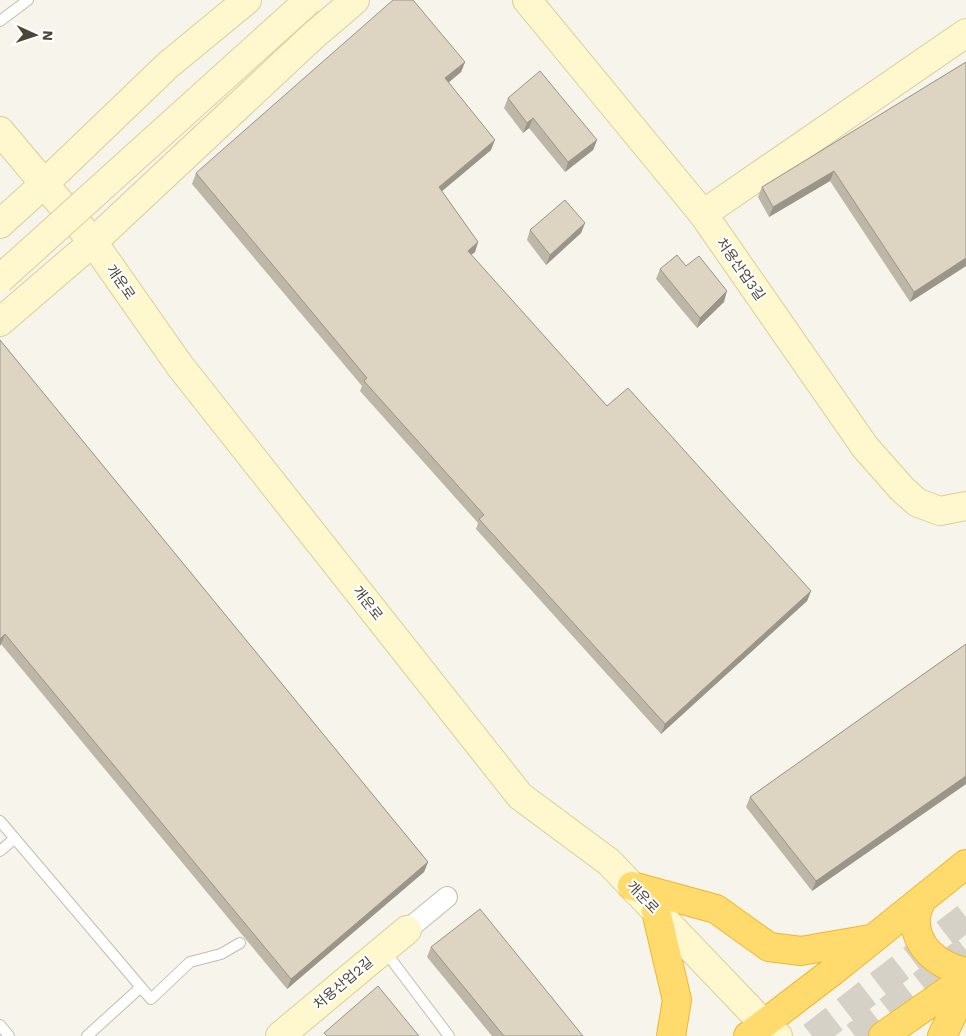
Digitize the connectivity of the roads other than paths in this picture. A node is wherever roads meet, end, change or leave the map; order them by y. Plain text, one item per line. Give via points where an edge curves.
1 (28, 0) edge
2 (247, 0) edge
3 (309, 0) edge
4 (355, 0) edge
5 (527, 0) edge
6 (0, 20) edge
7 (966, 33) edge
8 (0, 131) edge
9 (44, 184) junction
10 (703, 214) junction
11 (0, 224) edge
12 (93, 242) junction
13 (0, 279) edge
14 (0, 322) edge
15 (966, 506) edge
16 (0, 821) edge
17 (14, 838) junction
18 (0, 851) edge
19 (966, 864) edge
20 (632, 886) junction
21 (447, 897) dead end
22 (921, 901) junction
23 (656, 911) junction
24 (407, 930) joint
25 (874, 938) junction
26 (240, 944) dead end
27 (384, 949) junction
28 (966, 972) edge
29 (966, 978) edge
30 (141, 986) junction
31 (966, 987) edge
32 (0, 1025) edge
33 (763, 1032) edge
34 (287, 1034) edge
35 (9, 1036) edge
36 (87, 1036) edge
37 (449, 1036) edge
38 (671, 1036) edge
39 (883, 1036) edge
40 (942, 1036) edge

1 - 6 lane
2 - 9 main road via 168,65
3 - 13 main road, bridge
4 - 12 main road
5 - 10 main road, 처용산업3길
7 - 10 main road
8 - 9 main road, 개운로
9 - 11 main road
9 - 12 main road, 개운로
10 - 15 main road, 처용산업3길 via 865,447 903,490 918,503 940,510
12 - 14 main road
12 - 20 main road, 개운로 via 180,366 520,796 609,862
16 - 17 lane
17 - 18 lane
17 - 30 lane
19 - 22 highway
20 - 23 main road, 개운로
20 - 25 highway via 716,909 769,947 801,952
21 - 24 street
22 - 25 highway
22 - 28 highway via 916,917 926,951 937,961
23 - 33 main road, 개운로
23 - 38 highway via 677,1000
24 - 27 main road, 처용산업2길
25 - 33 highway
26 - 30 lane via 221,954 190,962 151,999
27 - 34 main road, 처용산업2길
27 - 37 lane
29 - 39 highway
30 - 36 lane
31 - 40 highway
32 - 35 lane

